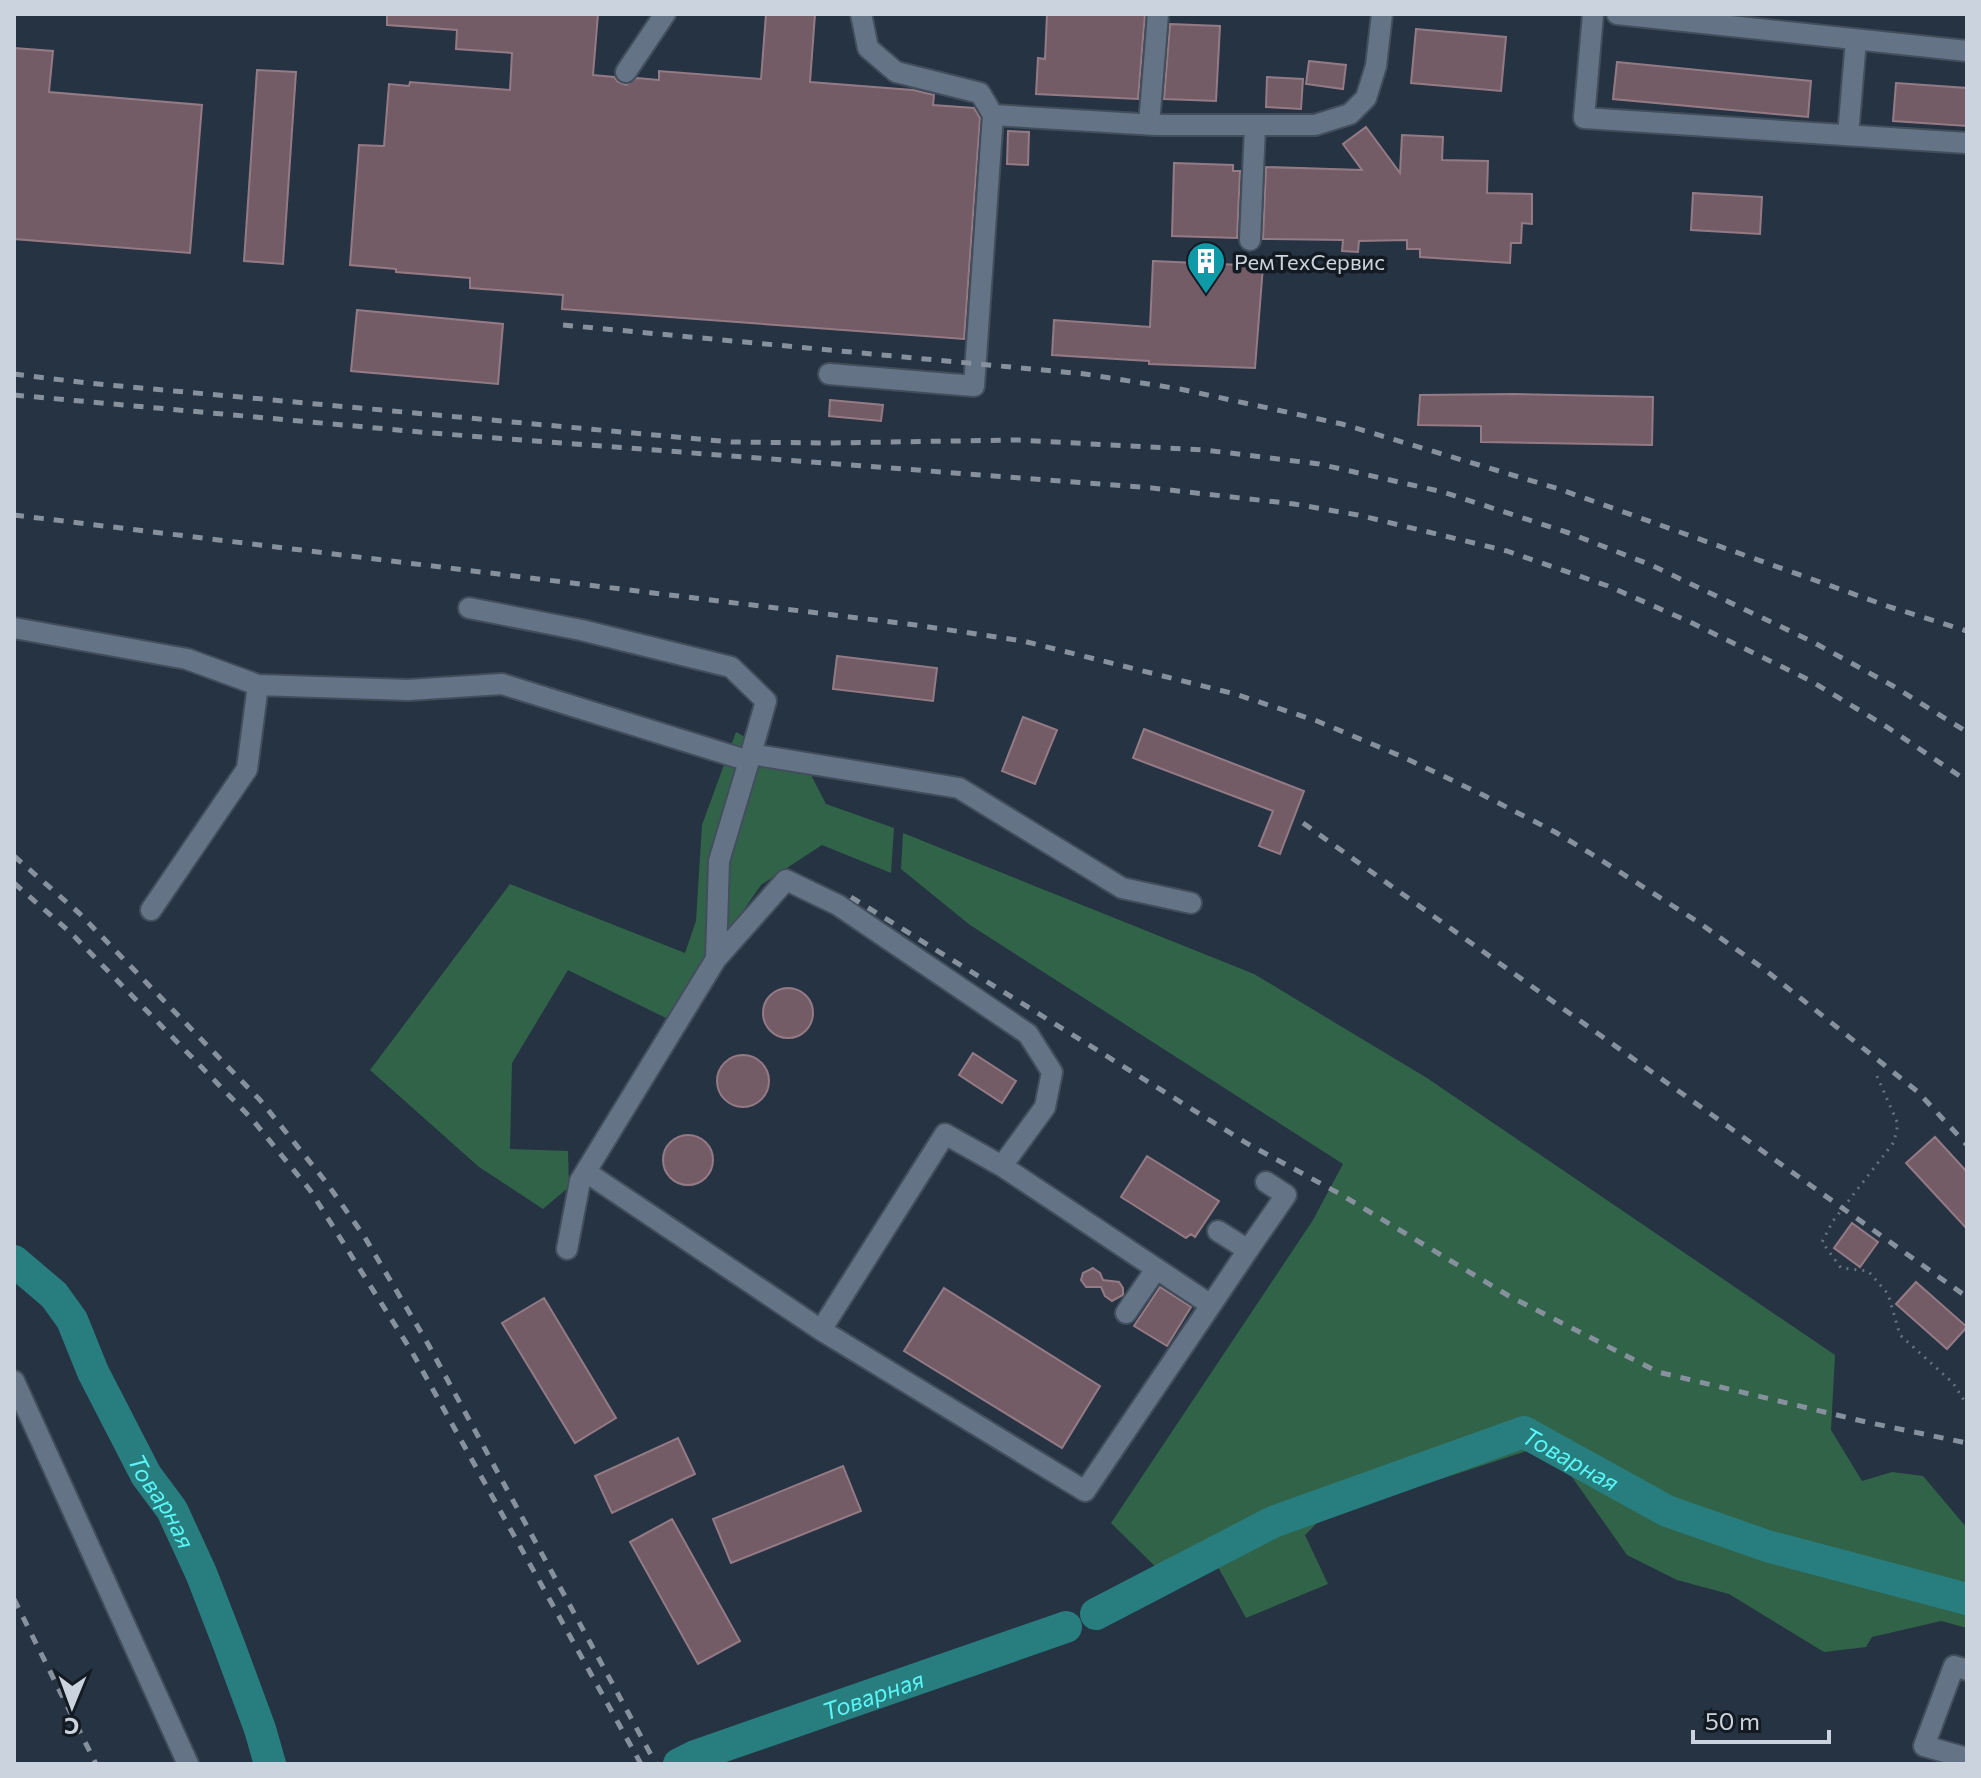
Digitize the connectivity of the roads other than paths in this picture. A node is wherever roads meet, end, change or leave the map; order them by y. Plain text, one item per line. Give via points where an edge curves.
1 (665, 14) edge
2 (861, 14) edge
3 (1158, 14) edge
4 (1382, 14) edge
5 (1593, 14) edge
6 (1617, 14) edge
7 (1856, 40) junction
8 (1967, 51) edge
9 (626, 72) dead end
10 (993, 115) junction
11 (1149, 124) junction
12 (1255, 127) junction
13 (1848, 135) junction
14 (1967, 143) edge
15 (1250, 240) dead end
16 (829, 374) dead end
17 (469, 608) dead end
18 (14, 628) edge
19 (258, 685) junction
20 (750, 757) junction
21 (1191, 903) dead end
22 (151, 910) dead end
23 (716, 959) junction
24 (1002, 1166) junction
25 (586, 1172) junction
26 (1266, 1182) dead end
27 (1218, 1231) dead end
28 (567, 1249) dead end
29 (1248, 1250) junction
30 (1156, 1269) junction
31 (1211, 1305) junction
32 (1126, 1313) dead end
33 (821, 1330) junction
34 (14, 1381) edge
35 (1967, 1670) edge
36 (1967, 1758) edge
37 (188, 1764) edge

1 - 9 street
2 - 10 street via 868,48 896,72 980,93
3 - 11 street
4 - 12 street via 1366,98 1350,114 1315,125
5 - 13 street via 1584,118
6 - 7 street
7 - 8 street
7 - 13 street
10 - 11 street
10 - 16 street via 974,386
11 - 12 street
12 - 15 street
13 - 14 street
17 - 20 street via 731,667 766,701
18 - 19 street via 187,659
19 - 20 street via 408,690 502,684
19 - 22 street via 247,769
20 - 21 street via 959,788 1122,888
20 - 23 street via 719,861
23 - 24 street via 786,880 838,905 1028,1034 1052,1072 1045,1107
23 - 25 street
24 - 30 street
24 - 33 street via 945,1134
25 - 28 street
25 - 33 street
26 - 29 street via 1286,1195
27 - 29 street
29 - 31 street
30 - 31 street
30 - 32 street
31 - 33 street via 1085,1491
34 - 37 street
35 - 36 street via 1954,1666 1924,1746

